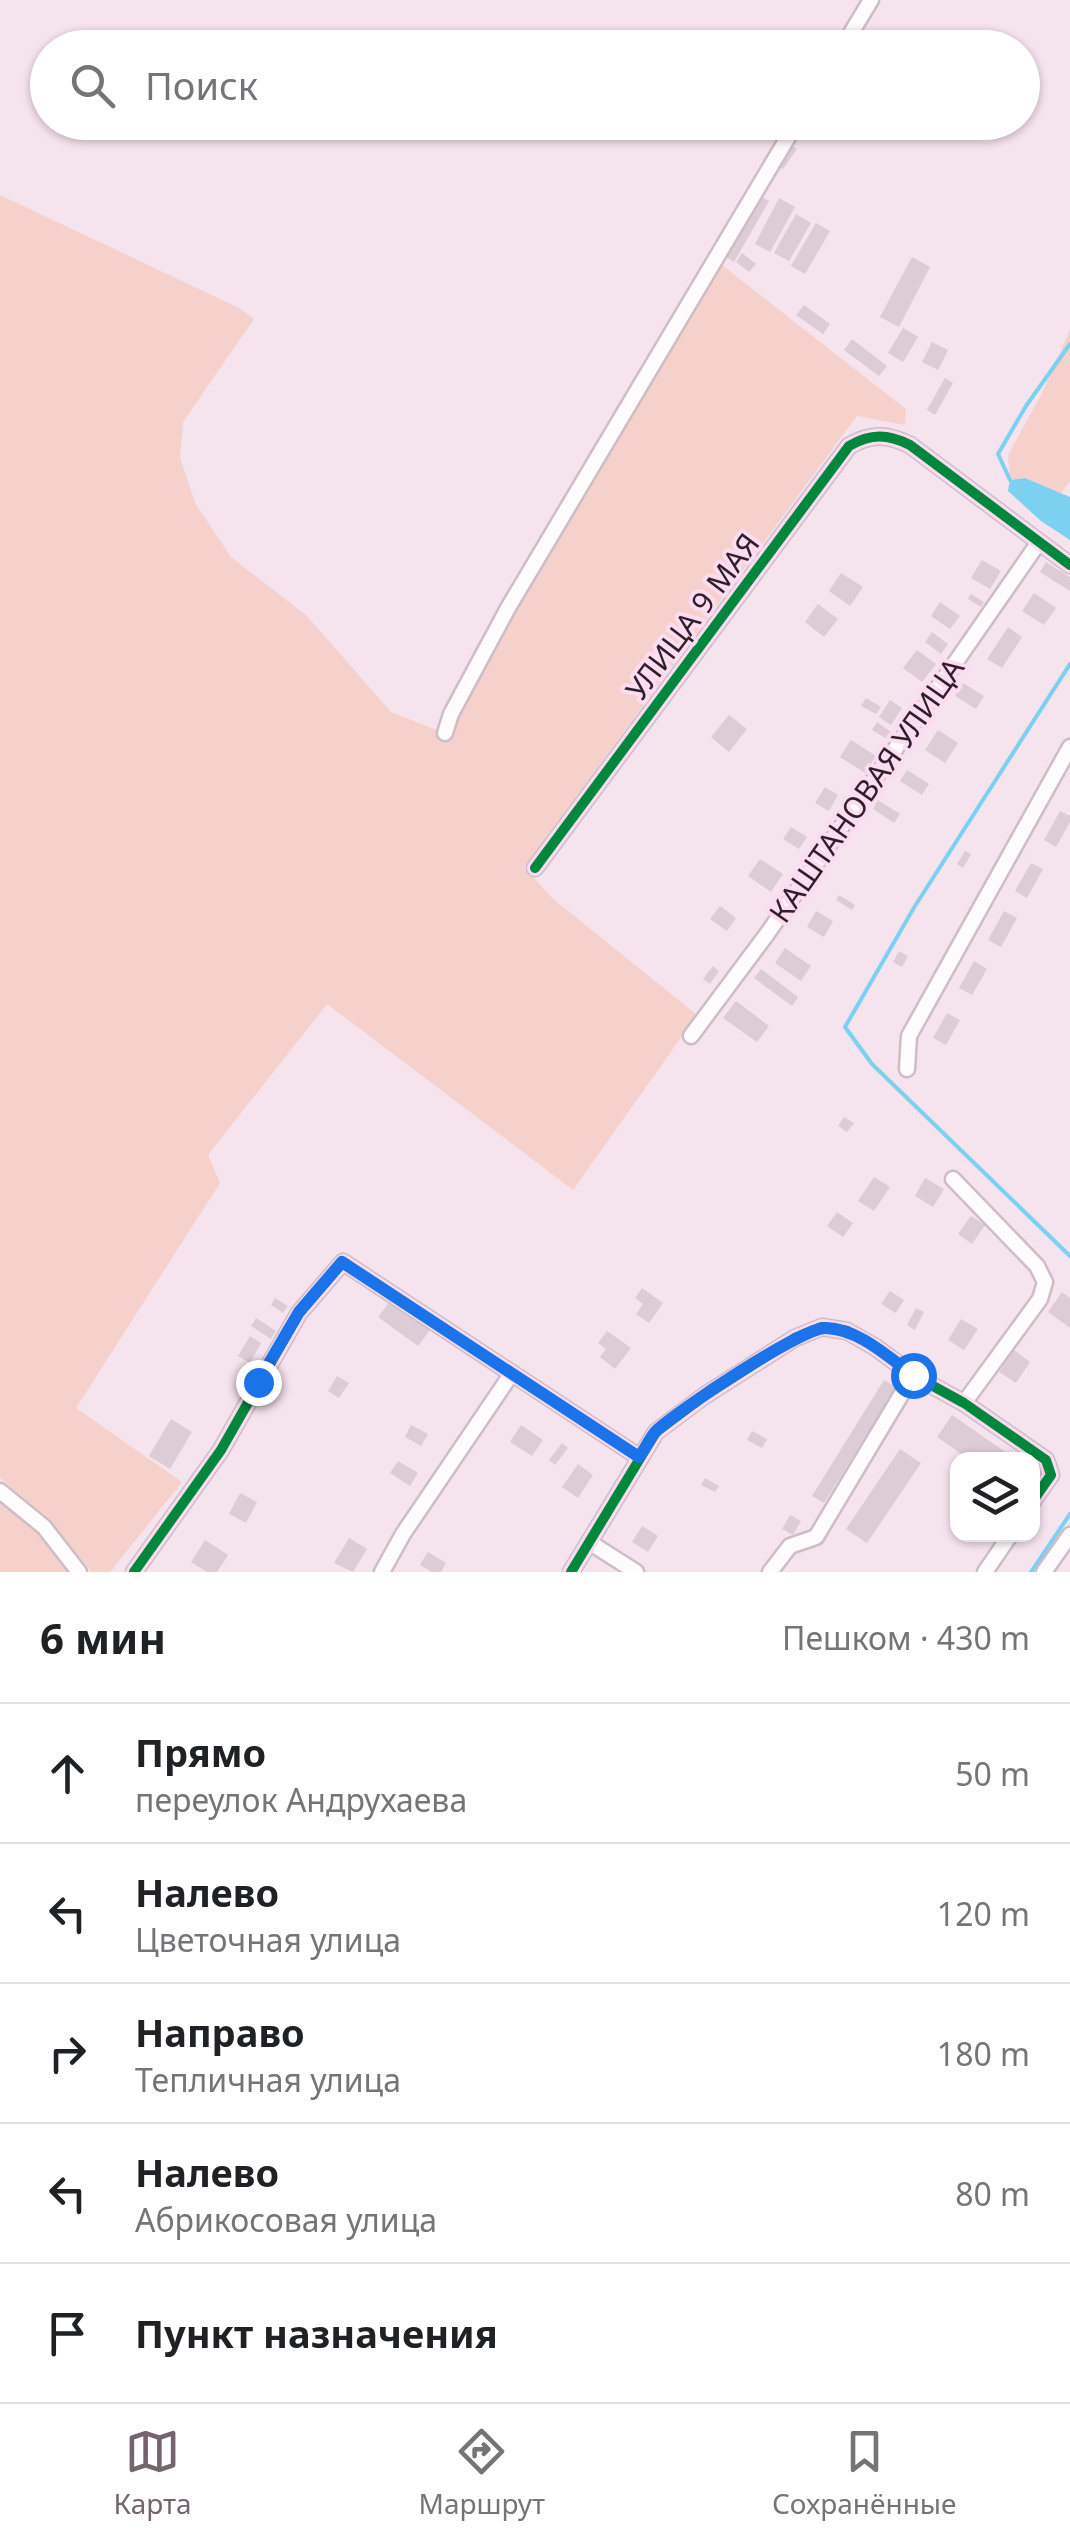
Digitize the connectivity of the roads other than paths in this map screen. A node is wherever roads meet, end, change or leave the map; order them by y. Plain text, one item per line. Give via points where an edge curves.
1 (871, 0) edge
2 (853, 30) edge
3 (786, 140) edge
4 (1039, 542) junction
5 (1070, 566) edge
6 (444, 733) dead end
7 (1070, 747) edge
8 (535, 868) dead end
9 (691, 1036) dead end
10 (907, 1069) dead end
11 (952, 1179) dead end
12 (512, 1373) junction
13 (913, 1375) junction
14 (964, 1403) junction
15 (1034, 1452) edge
16 (1040, 1456) edge
17 (639, 1457) junction
18 (0, 1490) edge
19 (1040, 1491) edge
20 (1070, 1535) edge
21 (589, 1542) junction
22 (1006, 1542) edge
23 (80, 1572) edge
24 (134, 1572) edge
25 (382, 1572) edge
26 (571, 1572) edge
27 (636, 1572) edge
28 (770, 1572) edge
29 (985, 1572) edge
30 (1044, 1572) edge

1 - 2 street
3 - 6 street via 508,608
4 - 5 street
4 - 8 street, УЛИЦА 9 МАЯ via 910,445 890,436 850,446
4 - 9 street, КАШТАНОВАЯ УЛИЦА
7 - 10 street via 909,1036
11 - 14 street via 1045,1282
12 - 17 street
12 - 24 street via 342,1262 299,1312 221,1450
12 - 25 street
13 - 14 street
13 - 17 street via 847,1331 822,1327 704,1396 656,1432
13 - 28 street via 816,1537 790,1546
14 - 15 street
16 - 19 street via 1051,1475
17 - 21 street
18 - 23 street via 44,1527
20 - 30 street
21 - 26 street
21 - 27 street
22 - 29 street

